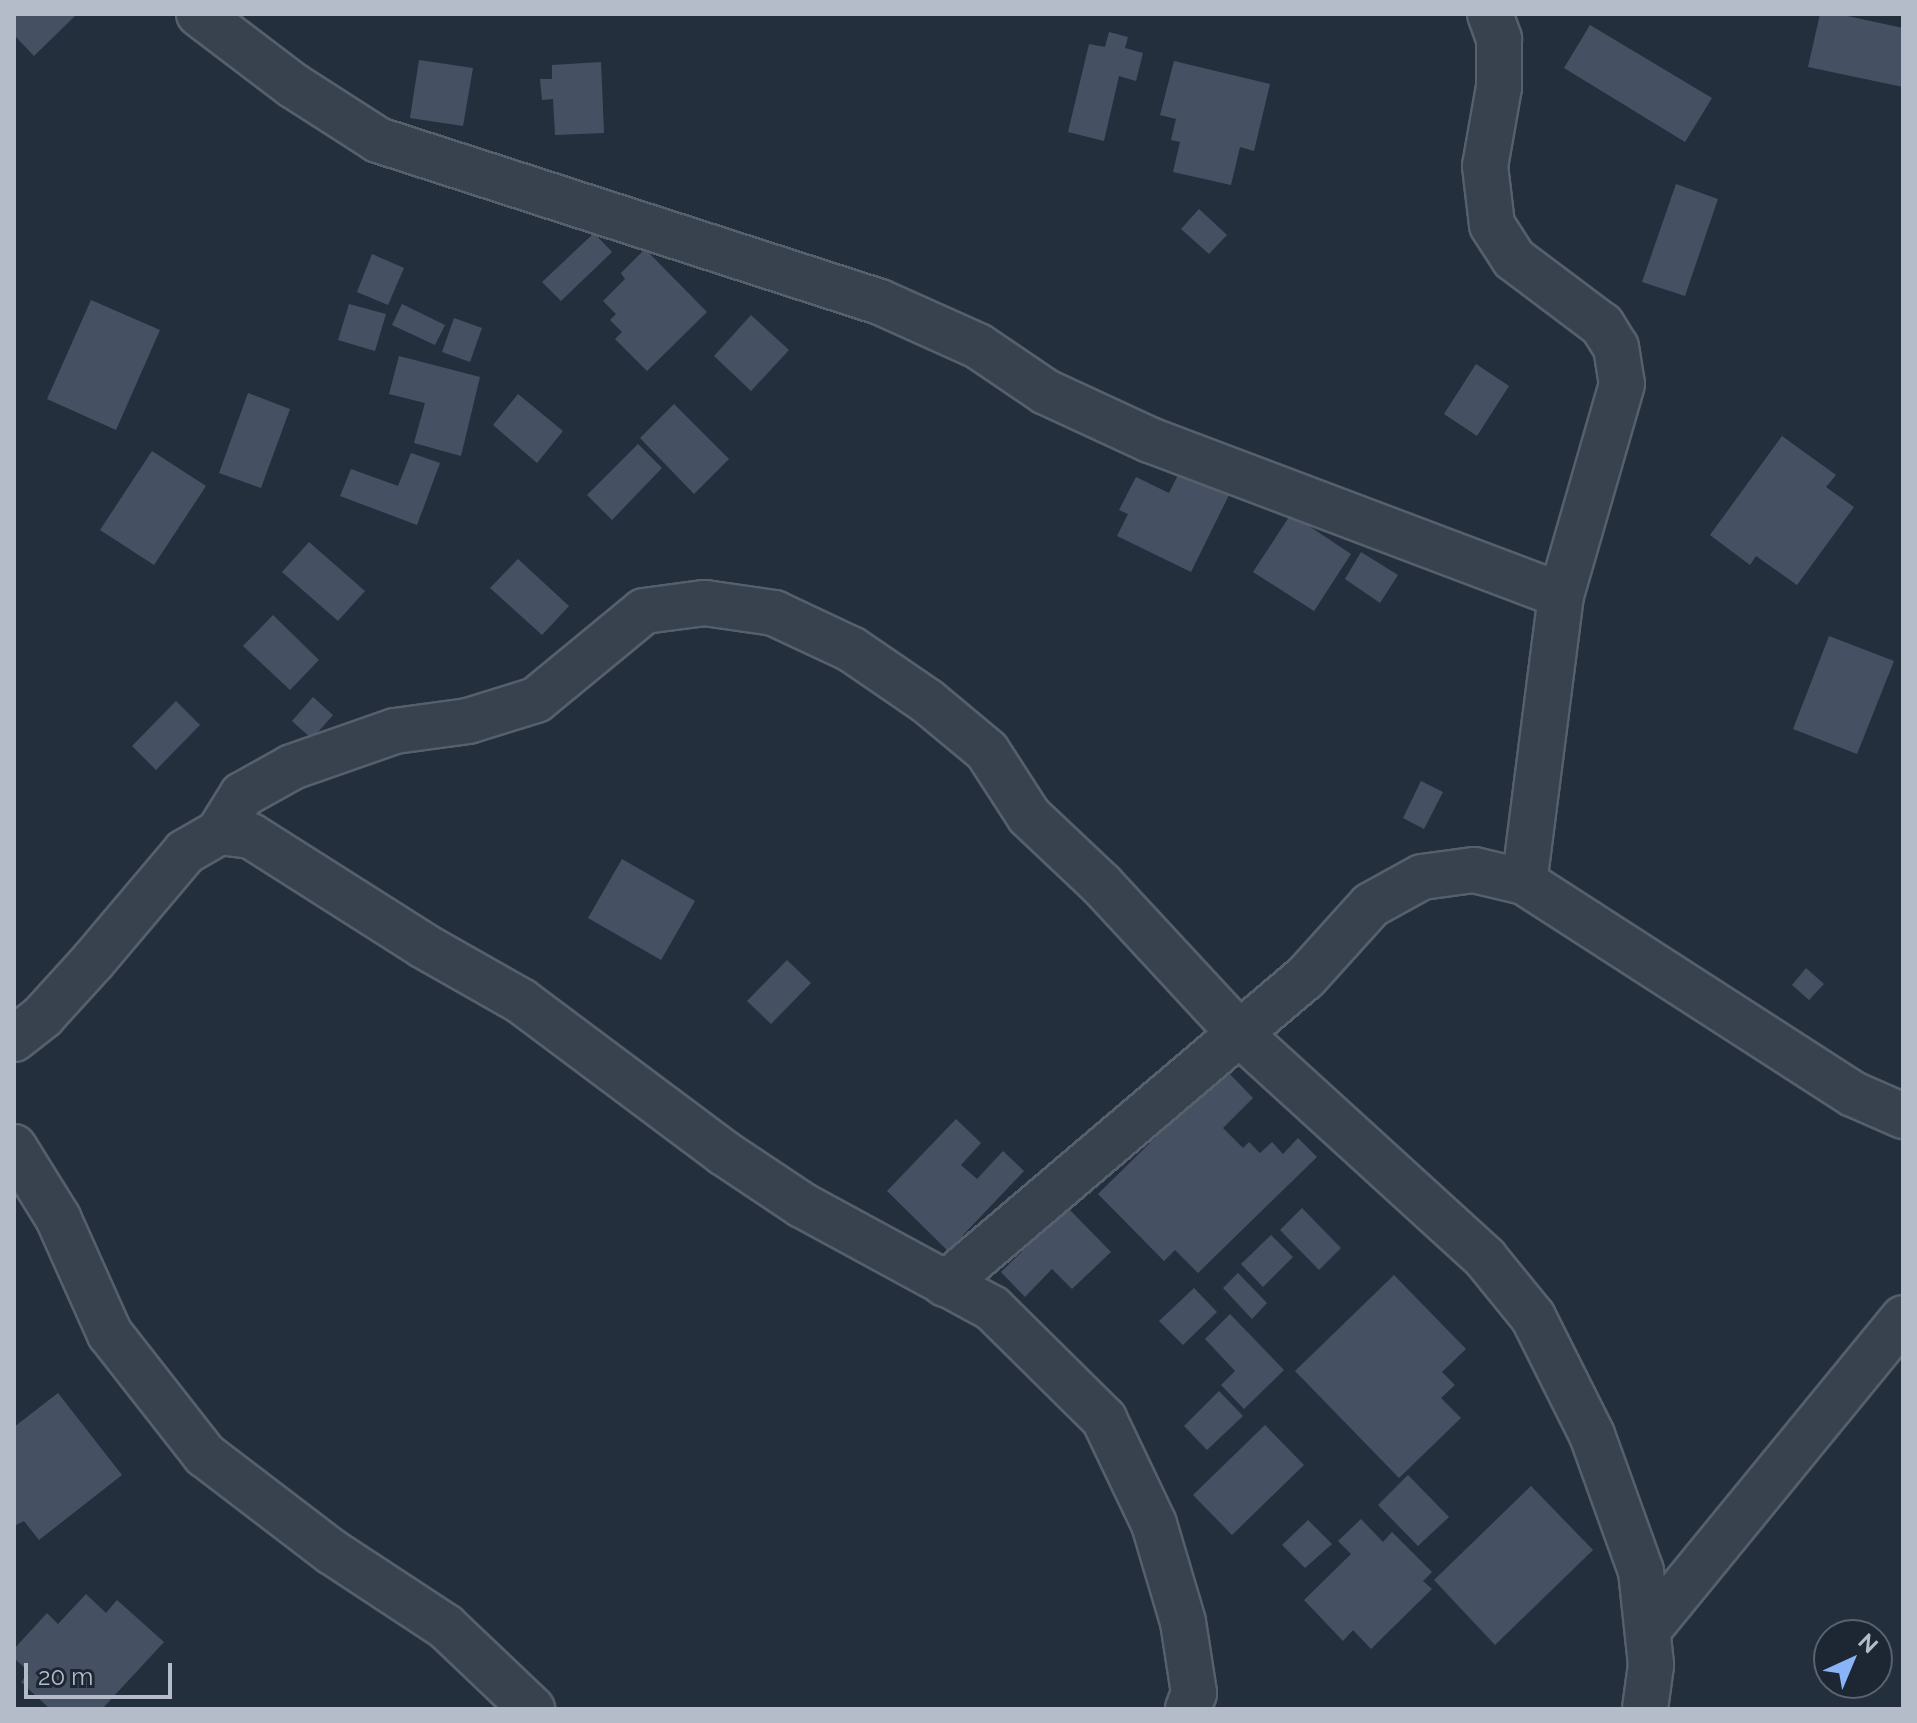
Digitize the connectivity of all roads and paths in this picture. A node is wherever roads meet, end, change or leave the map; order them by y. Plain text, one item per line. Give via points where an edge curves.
1 (199, 14) edge
2 (1503, 22) edge
3 (1561, 595) junction
4 (219, 832) junction
5 (1524, 882) junction
6 (1241, 1035) junction
7 (14, 1039) edge
8 (1903, 1116) edge
9 (14, 1147) edge
10 (945, 1284) junction
11 (1903, 1318) edge
12 (1648, 1630) junction
13 (532, 1709) edge
14 (1188, 1709) edge
15 (1645, 1709) edge

1 - 3 street via 294,86 378,140 880,302 978,346 1046,392 1150,440
2 - 3 street via 1499,87 1485,166 1492,225 1514,259 1602,325 1616,347 1622,384
3 - 5 street
4 - 6 street via 242,795 292,767 395,731 468,721 536,700 644,611 705,603 774,613 851,649 987,751 1029,816 1102,885
4 - 7 street via 185,852 43,1016
4 - 10 street via 251,836 521,1001 737,1162 802,1205
5 - 6 street via 1474,870 1422,877 1371,905 1305,978
5 - 8 street via 1853,1094
6 - 10 street
6 - 12 street via 1485,1258 1533,1317 1592,1435 1641,1571
9 - 13 street via 58,1218 110,1334 205,1455 332,1552 446,1627
10 - 14 street via 992,1308 1104,1419 1154,1524 1183,1622 1194,1693
11 - 12 street
12 - 15 street via 1651,1665

